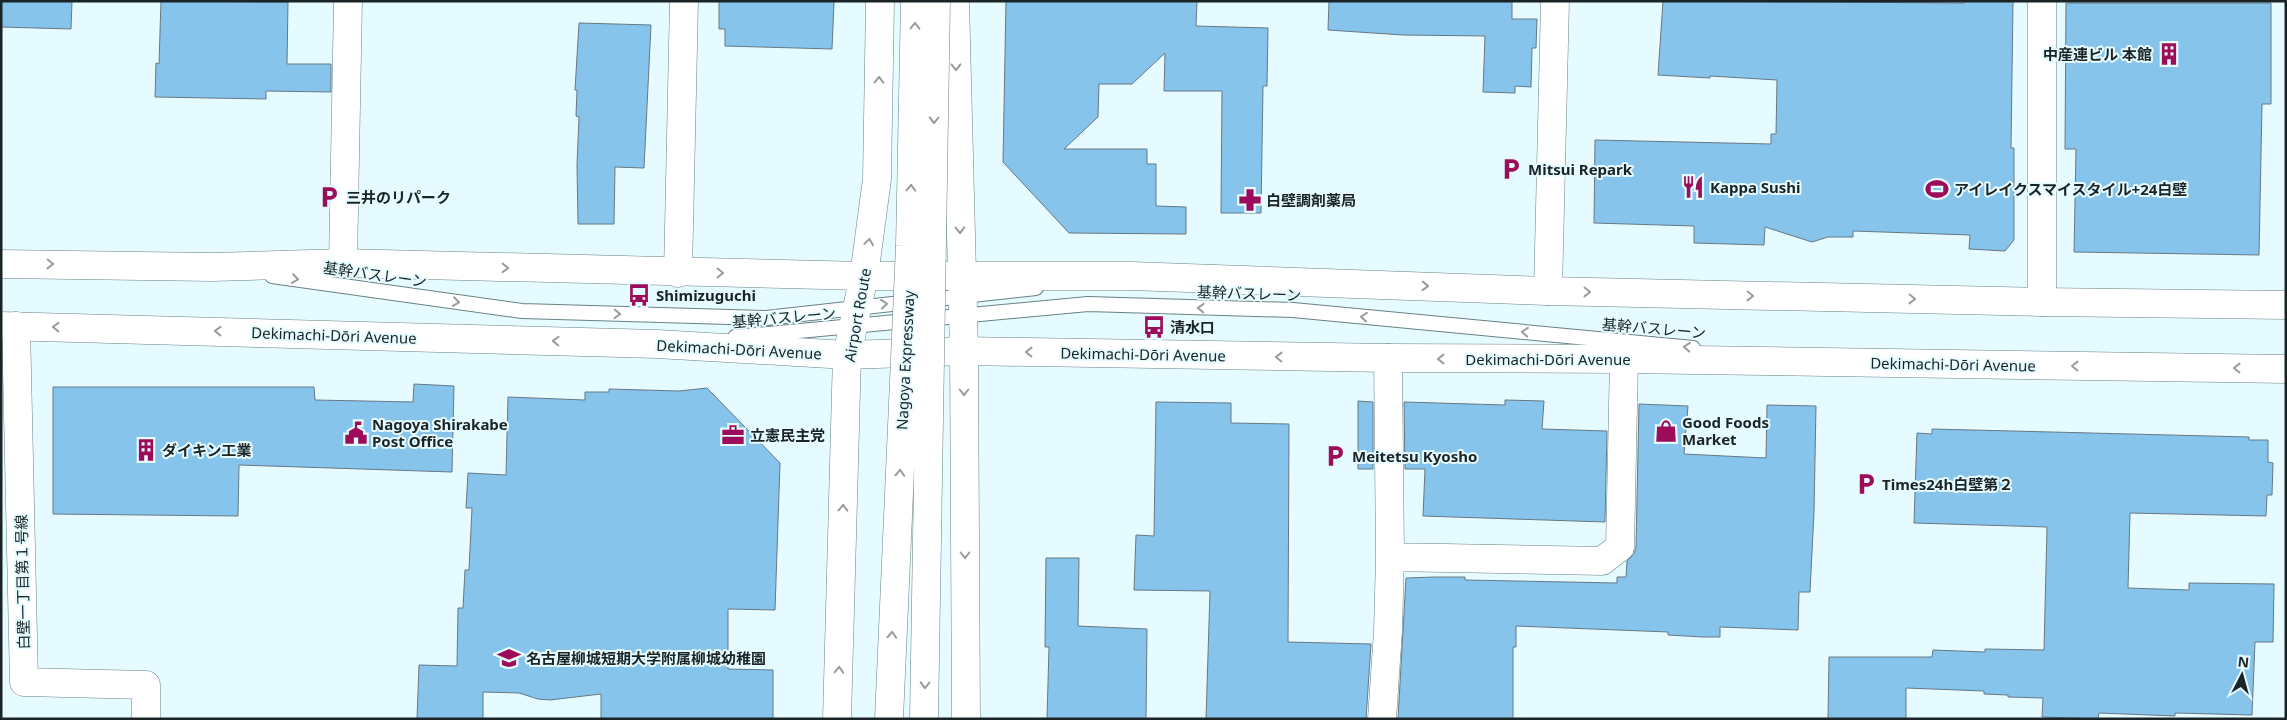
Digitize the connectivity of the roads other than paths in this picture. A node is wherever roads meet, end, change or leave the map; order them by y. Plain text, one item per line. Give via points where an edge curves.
1 (348, 1) edge
2 (684, 1) edge
3 (880, 1) edge
4 (916, 1) edge
5 (936, 1) edge
6 (954, 1) edge
7 (1555, 1) edge
8 (2042, 1) edge
9 (343, 263) junction
10 (1, 264) edge
11 (212, 267) junction
12 (678, 272) junction
13 (864, 276) junction
14 (1548, 291) junction
15 (961, 296) junction
16 (2042, 302) junction
17 (2286, 305) edge
18 (856, 317) junction
19 (9, 326) edge
20 (657, 344) junction
21 (964, 351) junction
22 (847, 355) junction
23 (1388, 358) junction
24 (1624, 359) junction
25 (1840, 362) junction
26 (2286, 369) edge
27 (1390, 557) junction
28 (146, 719) edge
29 (837, 719) edge
30 (889, 719) edge
31 (924, 719) edge
32 (966, 719) edge
33 (1382, 719) edge

1 - 9 main road
2 - 12 main road
13 -> 3 main road, Airport Route via 877,180
30 -> 4 main road, Nagoya Expressway, bridge via 910,246
5 -> 31 main road, Nagoya Expressway, bridge
6 -> 15 main road
7 - 14 main road
8 - 16 main road
9 - 11 main road
9 -> 12 main road
10 -> 11 main road
11 -> 18 lane, 基幹バスレーン via 522,311 766,318
12 -> 13 main road
13 - 15 main road
13 - 18 main road, Airport Route
15 -> 14 main road via 1131,276
14 -> 16 main road
15 - 18 lane, 基幹バスレーン
18 -> 15 lane, 基幹バスレーン
15 - 21 main road
25 -> 15 lane, 基幹バスレーン via 1292,310 1088,304
16 - 17 main road
18 - 20 lane, 基幹バスレーン
18 - 22 main road, Airport Route
20 -> 19 main road, Dekimachi-Dōri Avenue
19 - 28 main road, 白壁一丁目第１号線 via 24,682 146,685
20 - 22 main road, Dekimachi-Dōri Avenue
21 - 22 main road, Dekimachi-Dōri Avenue
23 -> 21 main road, Dekimachi-Dōri Avenue
21 -> 32 main road
29 -> 22 main road, Airport Route
24 -> 23 main road, Dekimachi-Dōri Avenue
23 - 27 main road
24 - 25 main road, Dekimachi-Dōri Avenue
24 - 27 main road via 1620,546 1602,561
26 -> 25 main road, Dekimachi-Dōri Avenue
27 - 33 main road

